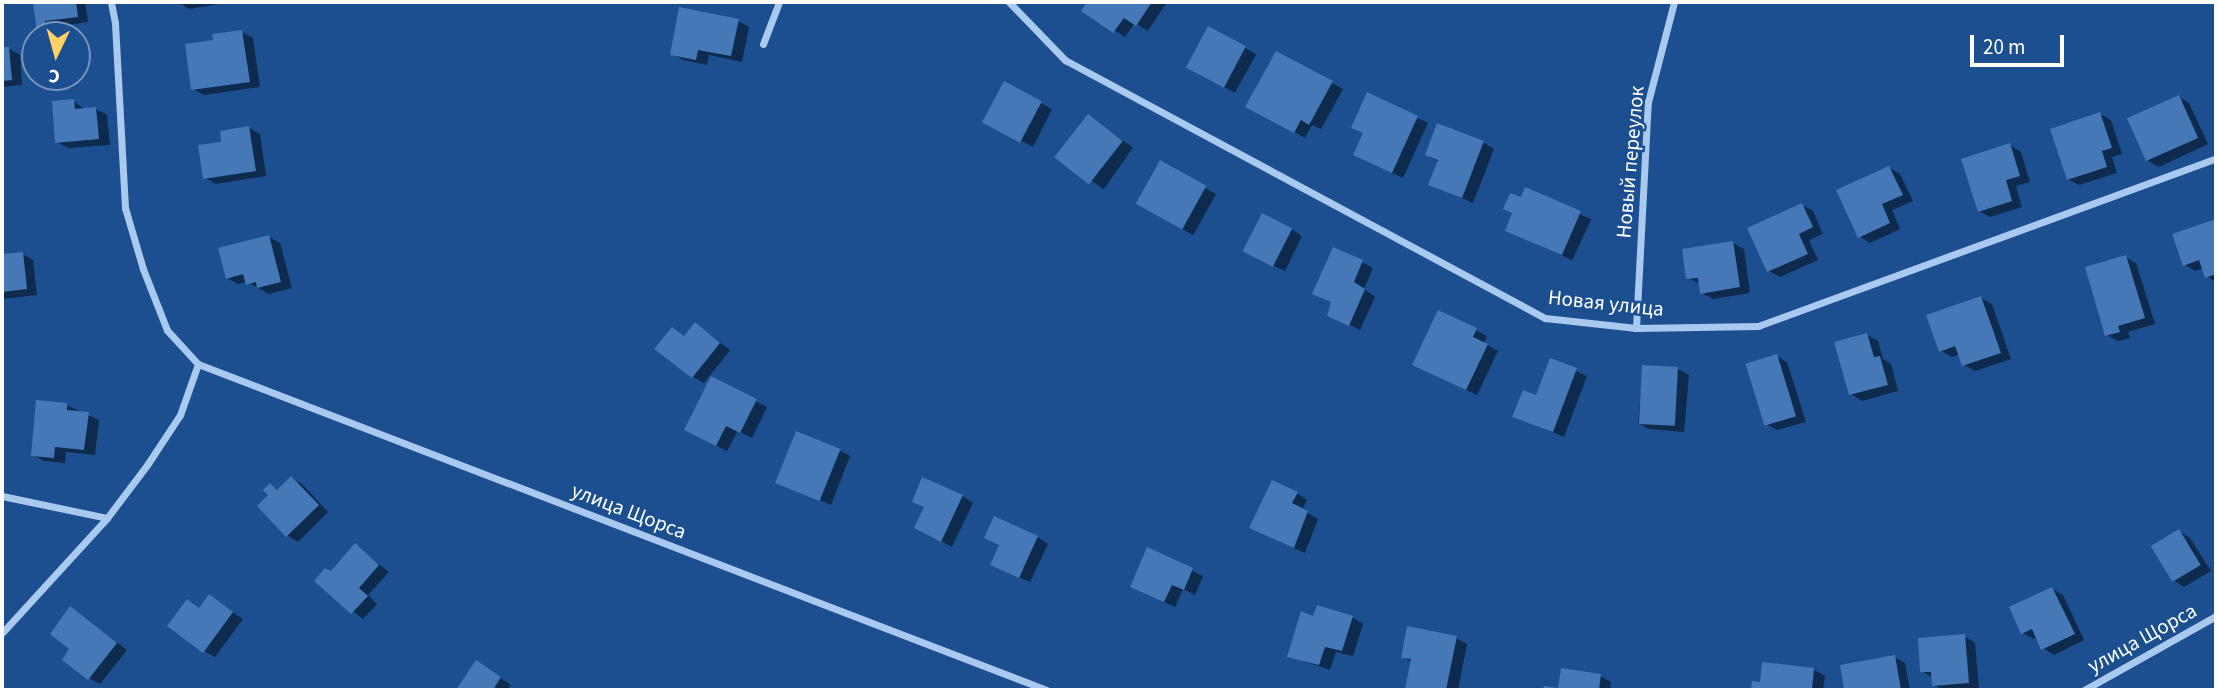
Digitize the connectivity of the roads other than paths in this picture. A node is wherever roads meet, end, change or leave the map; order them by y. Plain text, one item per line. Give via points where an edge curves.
1 (111, 2) edge
2 (779, 2) edge
3 (1009, 2) edge
4 (1674, 2) edge
5 (762, 44) dead end
6 (2216, 158) edge
7 (1636, 328) junction
8 (198, 364) junction
9 (2, 496) edge
10 (107, 518) junction
11 (2216, 616) edge
12 (2, 632) edge
13 (1046, 690) edge
14 (2084, 690) edge

1 - 8 street via 125,208 167,330
2 - 5 street
3 - 7 street, Новая улица via 1065,60 1545,318
4 - 7 street, Новый переулок via 1648,102
6 - 7 street, Новая улица via 1758,327
8 - 10 street via 180,415
8 - 13 street, улица Щорса
9 - 10 street
10 - 12 street
11 - 14 street, улица Щорса

